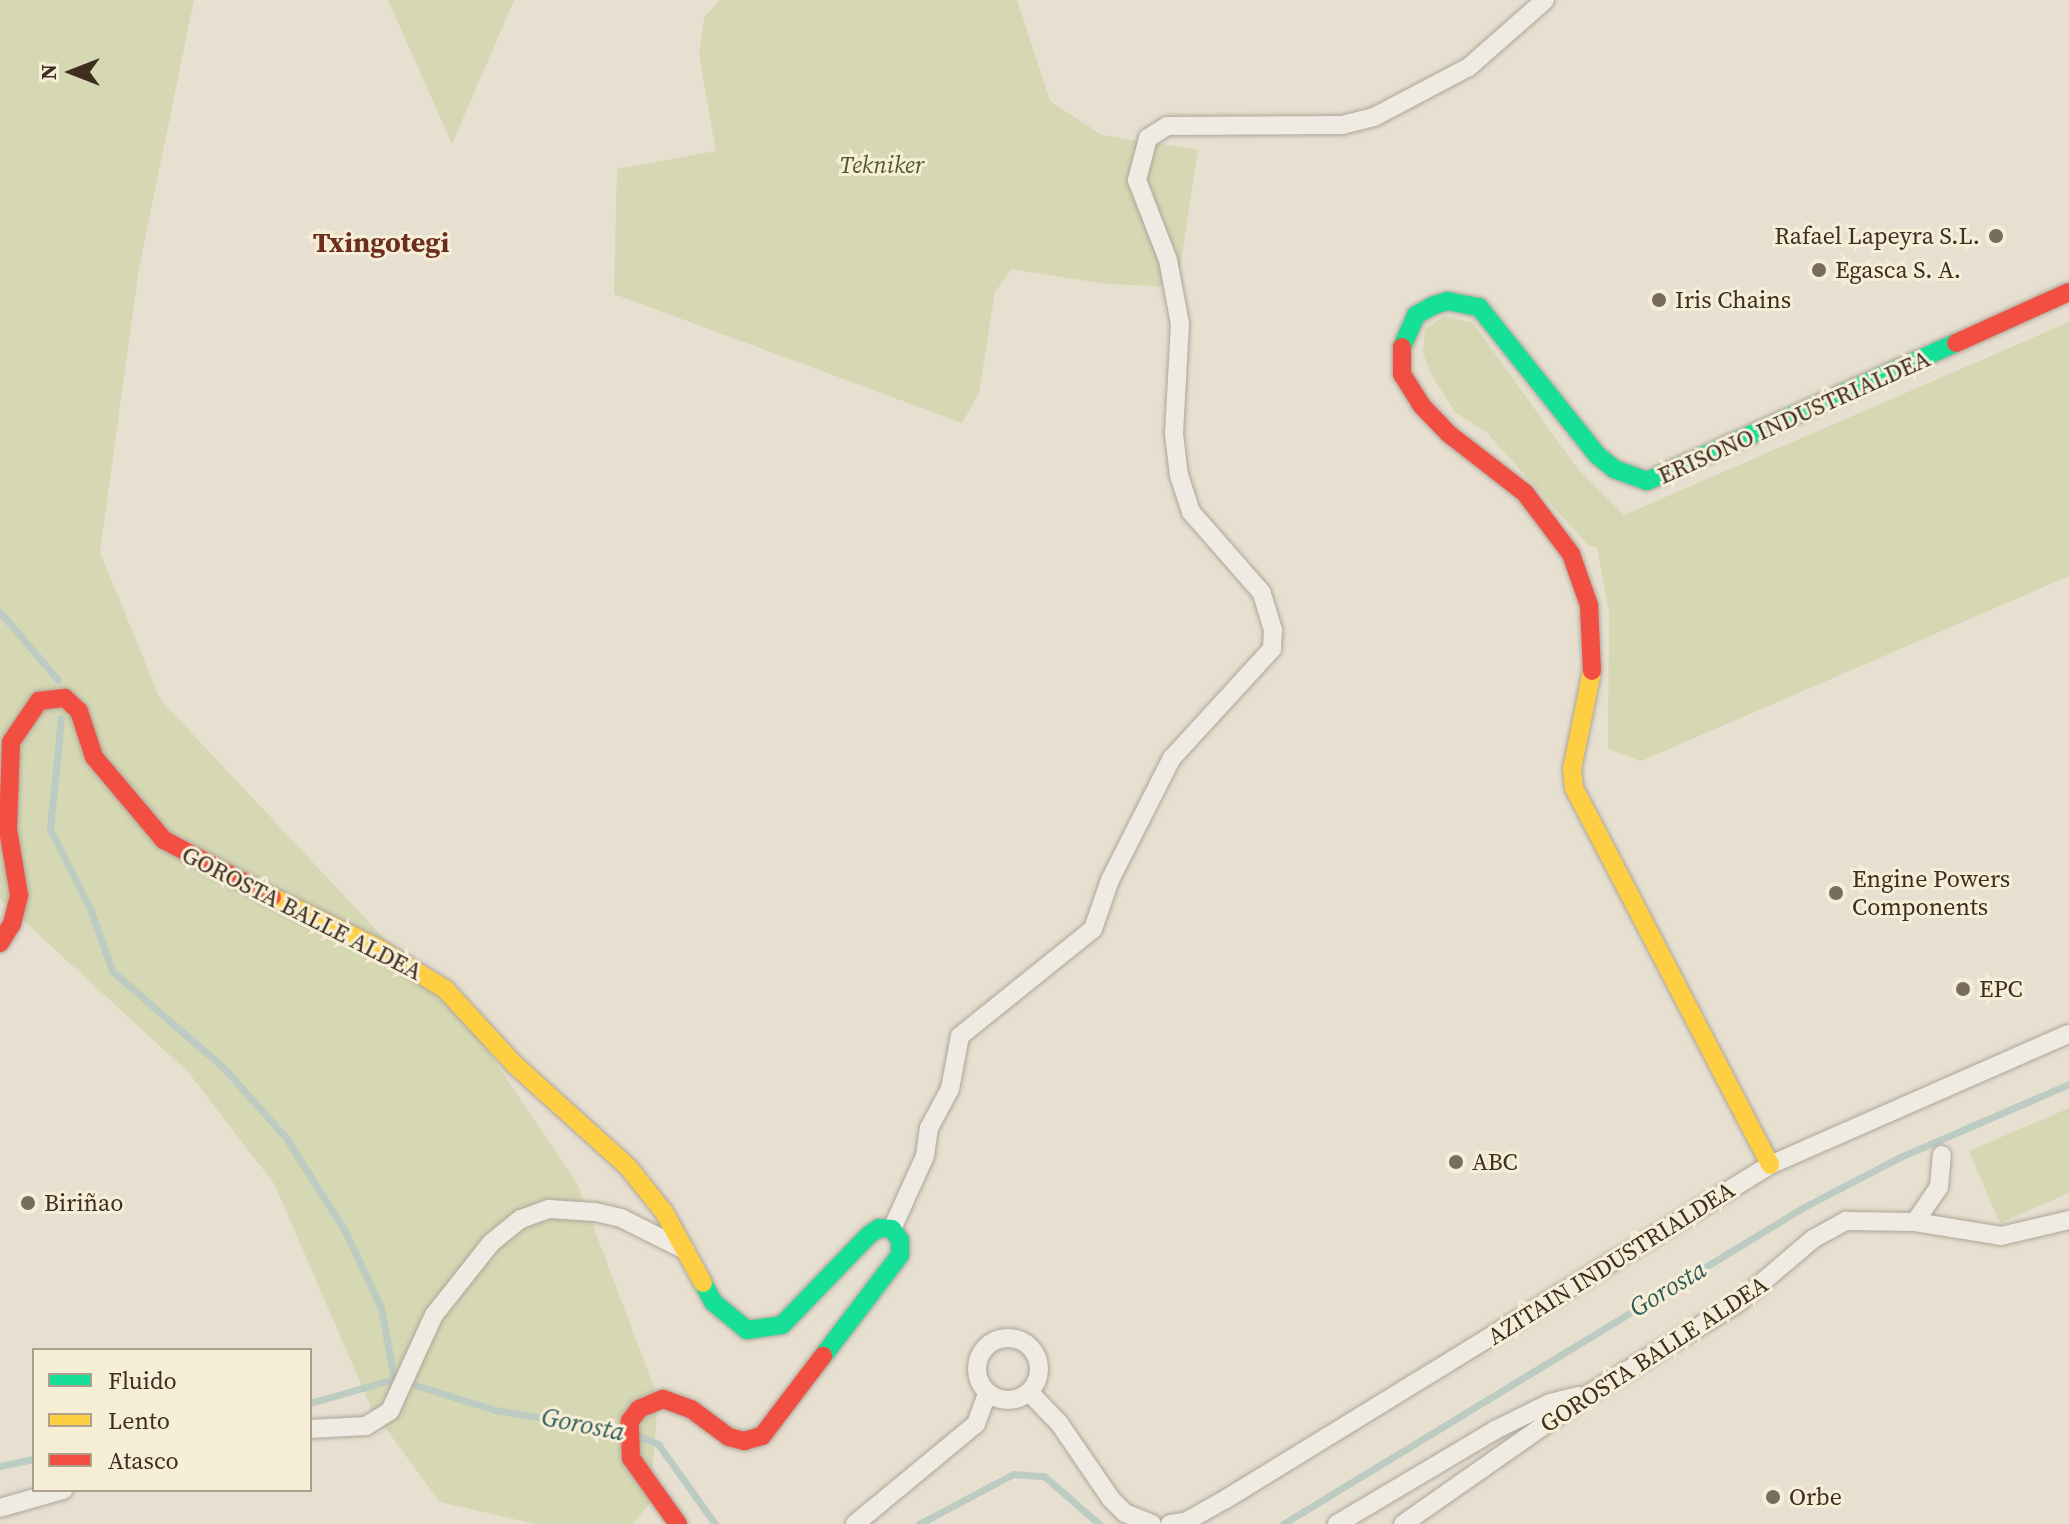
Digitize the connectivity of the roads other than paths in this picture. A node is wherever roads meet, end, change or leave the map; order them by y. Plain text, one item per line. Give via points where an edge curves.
1 (1545, 0) edge
2 (2069, 292) edge
3 (0, 943) edge
4 (2069, 1034) edge
5 (1942, 1155) dead end
6 (1770, 1165) junction
7 (2069, 1220) edge
8 (1915, 1222) junction
9 (892, 1229) junction
10 (687, 1251) junction
11 (1029, 1392) junction
12 (987, 1393) junction
13 (1589, 1394) junction
14 (312, 1429) edge
15 (56, 1492) edge
16 (0, 1508) edge
17 (678, 1524) edge
18 (855, 1524) edge
19 (1152, 1524) edge
20 (1170, 1524) edge
21 (1337, 1524) edge
22 (1403, 1524) edge

1 - 9 street via 1469,67 1374,117 1342,125 1167,126 1148,138 1137,180 1168,260 1180,324 1174,434 1179,476 1191,512 1262,593 1273,630 1272,649 1172,758 1110,880 1093,929 960,1036 950,1089 929,1128 925,1156
2 - 6 street, ERISONO INDUSTRIALDEA via 1647,481 1621,473 1597,455 1479,307 1447,301 1432,306 1416,315 1402,338 1402,374 1421,405 1449,434 1525,493 1561,536 1575,564 1595,633 1595,657 1572,769 1574,788
3 - 10 street, GOROSTA BALLE ALDEA via 12,924 19,895 8,829 11,742 39,701 65,698 79,711 94,757 164,840 193,860 378,948 445,989 514,1064 628,1167
4 - 6 street, AZITAIN INDUSTRIALDEA
5 - 8 street via 1939,1187
6 - 20 street, AZITAIN INDUSTRIALDEA via 1226,1499 1185,1522
7 - 8 street, GOROSTA BALLE ALDEA via 2001,1236
8 - 13 street, GOROSTA BALLE ALDEA via 1846,1221 1813,1239 1739,1302
9 - 10 street, GOROSTA BALLE ALDEA via 879,1228 869,1235 802,1309 782,1325 764,1330 747,1330 727,1317 713,1302
9 - 17 street via 900,1240 900,1255 762,1436 744,1441 729,1437 691,1409 663,1399 639,1409 630,1421 627,1445
10 - 14 street via 621,1218 595,1212 549,1209 521,1219 491,1243 434,1315 390,1411 366,1426
11 - 12 street via 1009,1401
11 - 12 street via 1039,1369 1032,1350 1013,1339 1000,1339 982,1351 977,1363
11 - 19 street via 1059,1423 1111,1499 1125,1513
12 - 18 street via 976,1424
13 - 21 street via 1550,1403 1495,1430
13 - 22 street, GOROSTA BALLE ALDEA
15 - 16 street

